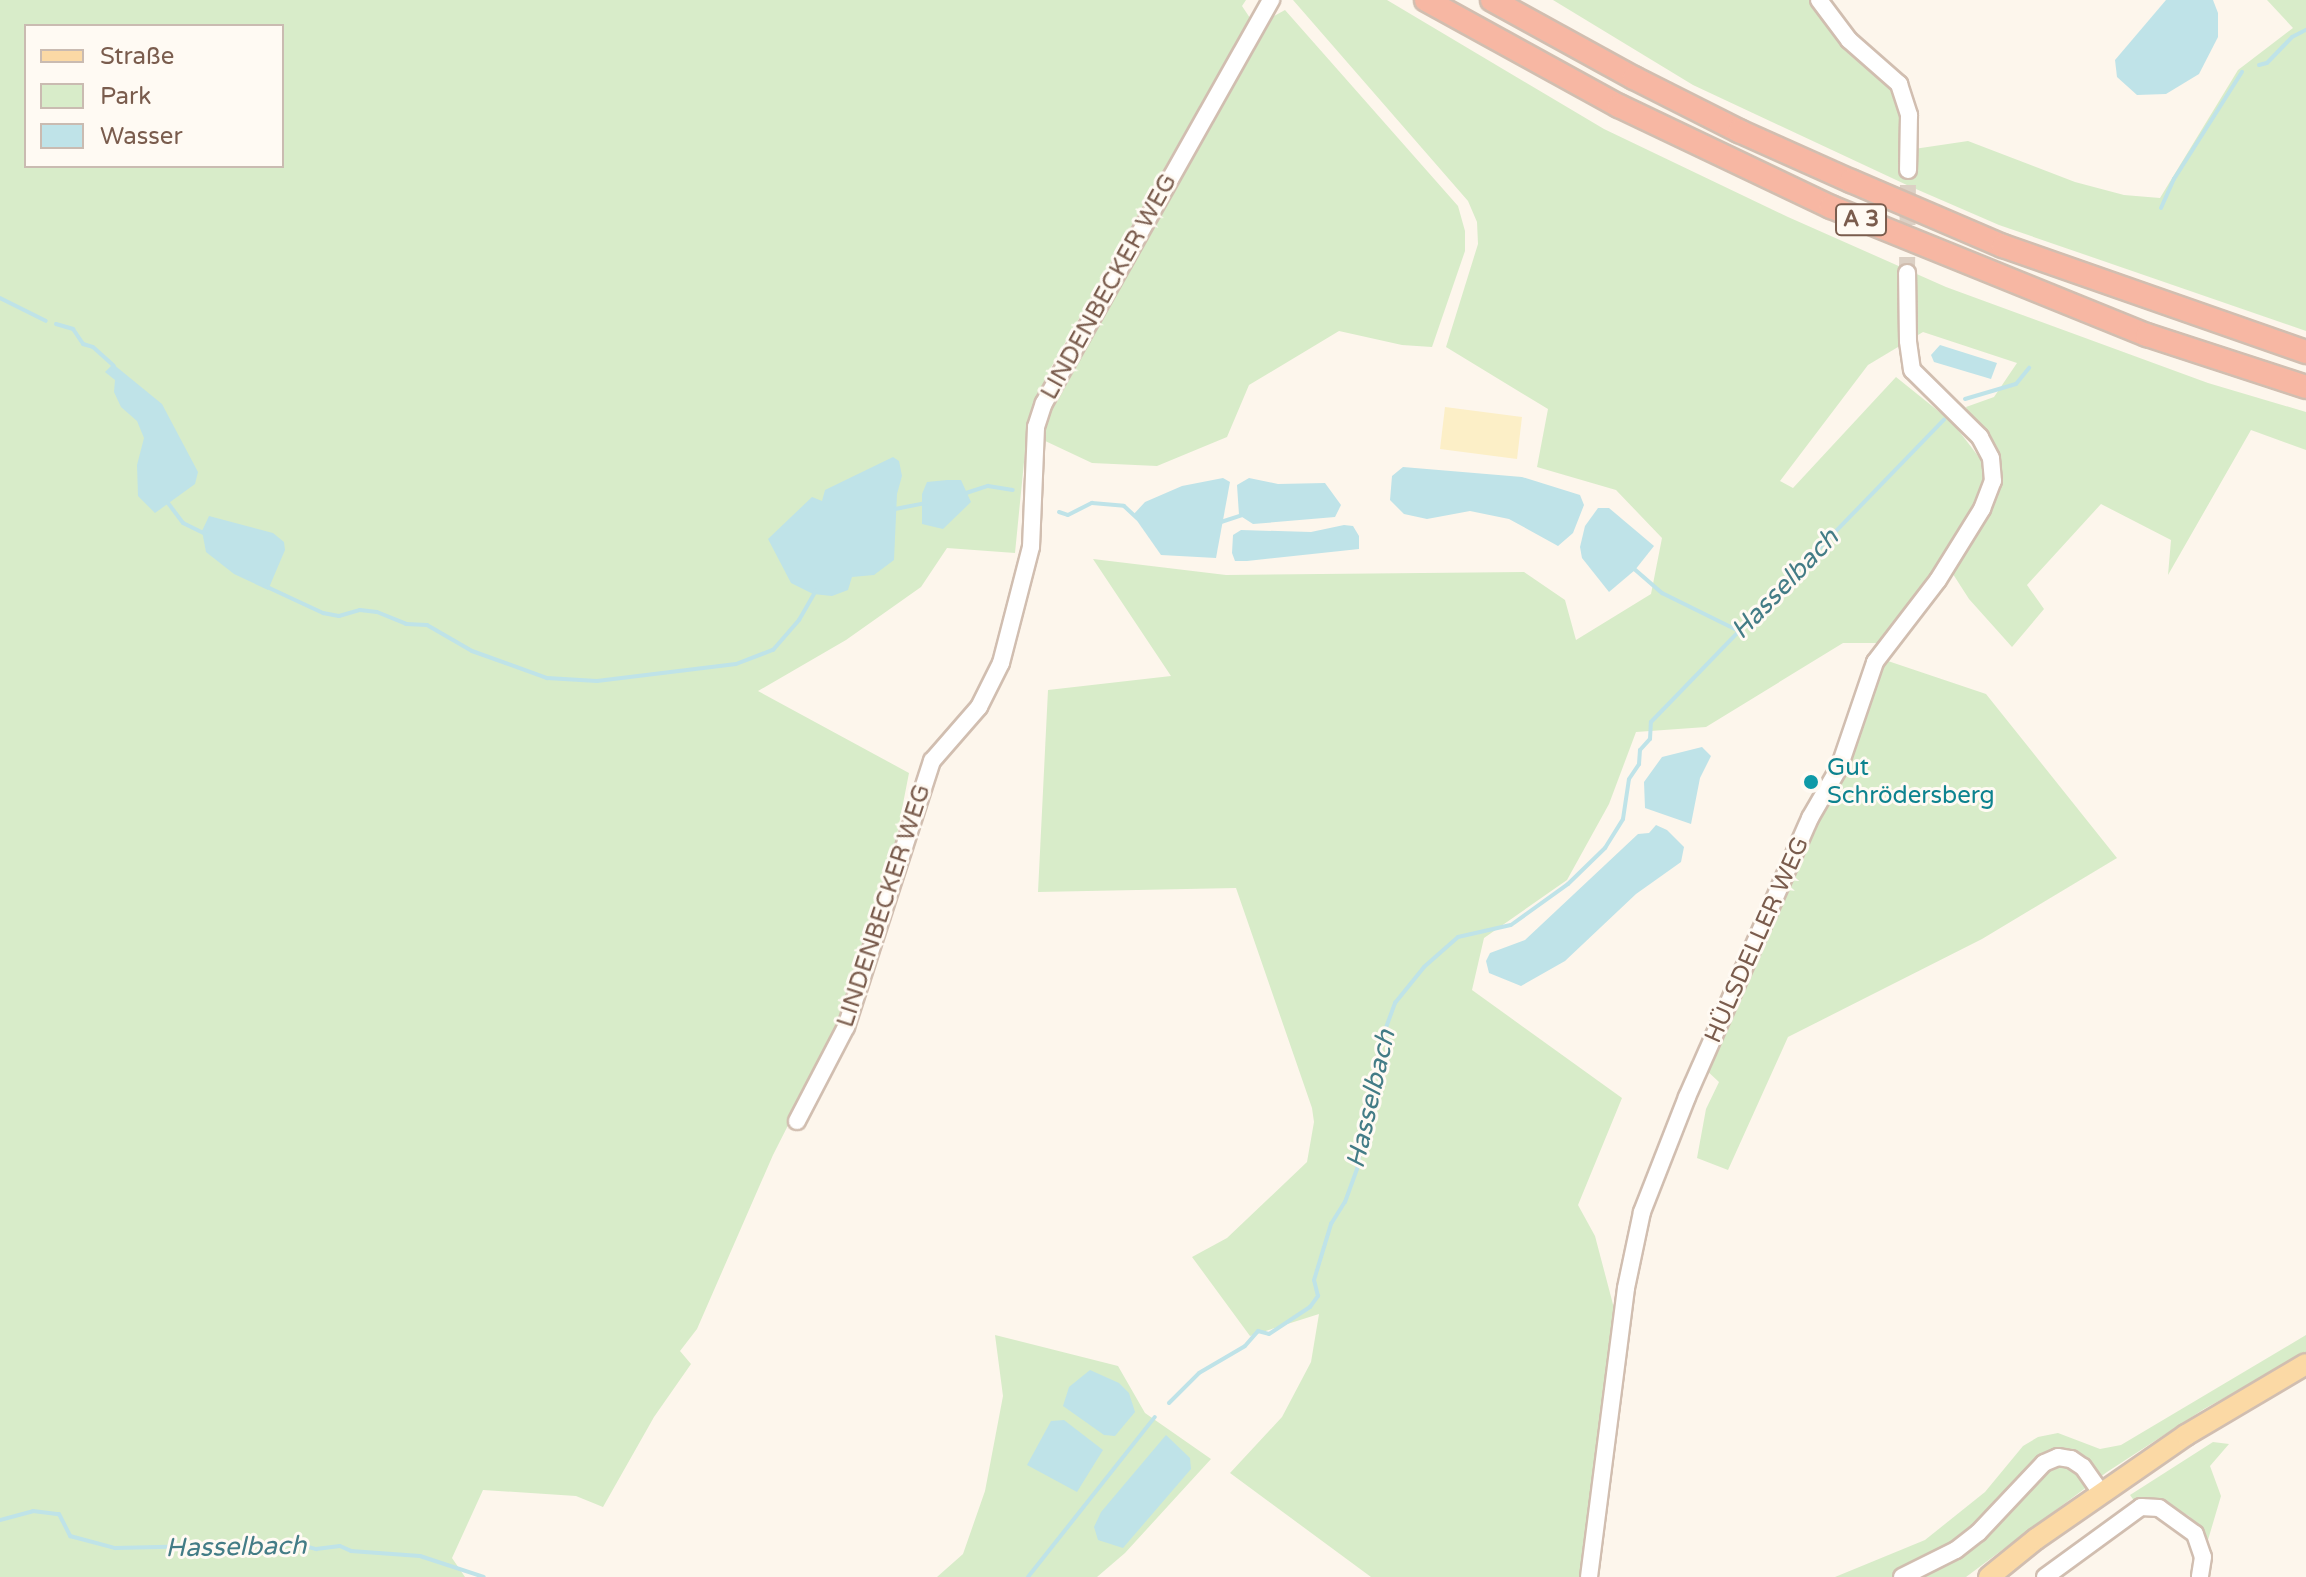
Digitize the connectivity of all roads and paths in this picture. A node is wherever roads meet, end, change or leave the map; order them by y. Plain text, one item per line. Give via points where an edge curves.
1 (1271, 0) edge
2 (1426, 0) edge
3 (1492, 0) edge
4 (1819, 0) edge
5 (1908, 170) tunnel mouth
6 (1907, 273) tunnel mouth
7 (2306, 352) edge
8 (2306, 387) edge
9 (797, 1121) dead end
10 (2306, 1364) edge
11 (2101, 1493) junction
12 (1589, 1577) edge
13 (1902, 1577) edge
14 (1989, 1577) edge
15 (2045, 1577) edge
16 (2200, 1577) edge

1 - 9 street, LINDENBECKER WEG via 1044,403 1036,427 1031,547 1001,663 979,707 932,761 846,1027
2 - 8 highway, A 3 via 1619,106 1873,226 2147,335
3 - 7 highway, A 3 via 1686,105 1851,181 2003,246
4 - 5 street via 1849,40 1899,84 1909,115
6 - 12 street, HÜLSDELLER WEG via 1912,370 1980,437 1991,458 1993,481 1945,569 1875,662 1839,768 1810,818 1642,1212 1626,1288
10 - 11 main road
11 - 13 street via 2083,1467 2058,1457 2030,1474 1978,1533
11 - 14 main road
15 - 16 street via 2141,1507 2159,1508 2195,1534 2203,1557

